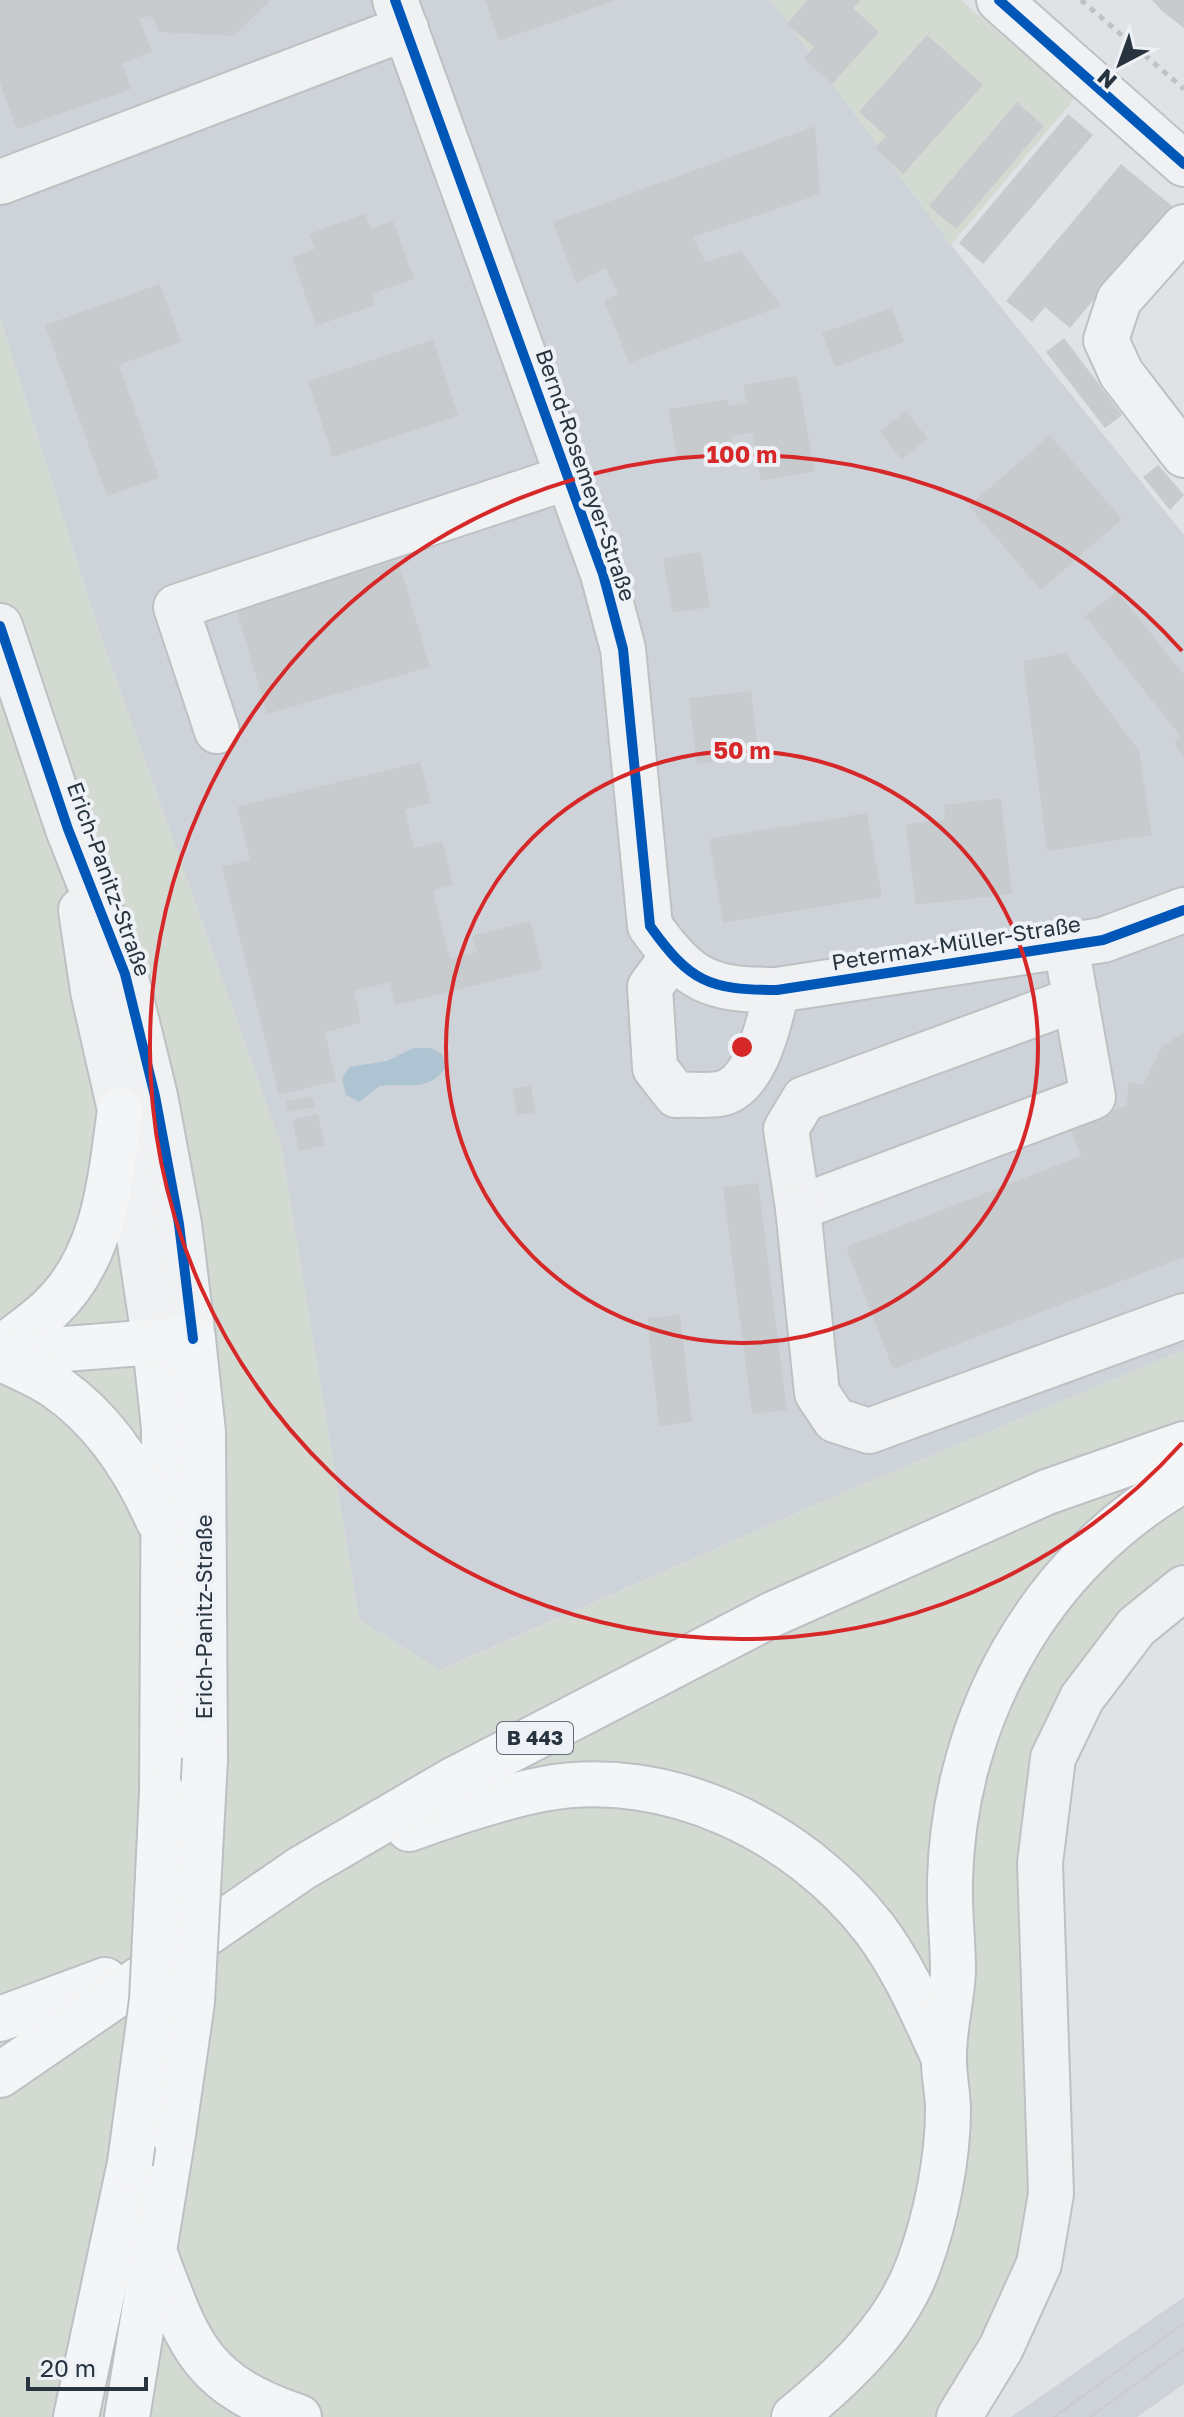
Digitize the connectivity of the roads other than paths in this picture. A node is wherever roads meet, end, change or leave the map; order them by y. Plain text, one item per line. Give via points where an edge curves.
1 (999, 0) edge
2 (400, 14) edge
3 (1184, 164) edge
4 (1, 182) edge
5 (1184, 227) edge
6 (1184, 455) edge
7 (569, 477) junction
8 (0, 626) edge
9 (217, 731) dead end
10 (68, 829) junction
11 (1184, 910) edge
12 (1066, 946) junction
13 (672, 957) junction
14 (729, 990) joint
15 (777, 990) junction
16 (1076, 999) junction
17 (120, 1110) junction
18 (798, 1208) junction
19 (1184, 1316) edge
20 (174, 1341) junction
21 (0, 1353) edge
22 (1184, 1444) edge
23 (1184, 1480) edge
24 (162, 1527) junction
25 (1184, 1588) edge
26 (302, 1868) junction
27 (178, 1952) junction
28 (0, 2019) edge
29 (943, 2056) junction
30 (0, 2075) edge
31 (154, 2252) junction
32 (87, 2414) edge
33 (127, 2417) edge
34 (299, 2417) edge
35 (794, 2417) edge
36 (959, 2417) edge

1 - 3 street
2 - 4 street
2 - 7 street, Bernd-Rosemeyer-Straße
5 - 6 street via 1119,300 1106,340 1121,373
7 - 9 street via 176,607
7 - 13 street, Bernd-Rosemeyer-Straße via 623,649 650,926
8 - 10 street, Erich-Panitz-Straße
10 - 17 street, Erich-Panitz-Straße via 93,991
10 - 20 street, Erich-Panitz-Straße via 125,974 147,1065 179,1224
11 - 12 street, Petermax-Müller-Straße via 1103,940
12 - 15 street, Petermax-Müller-Straße
12 - 16 street
13 - 14 street, Bernd-Rosemeyer-Straße via 698,978
13 - 15 street via 650,987 655,1068 676,1095 723,1094 748,1074 767,1033
14 - 15 street, Petermax-Müller-Straße
16 - 18 street via 804,1099 786,1129
16 - 18 street via 1093,1097
17 - 20 street, Erich-Panitz-Straße
17 - 21 main road via 106,1213 83,1266 51,1309
18 - 19 street via 817,1393 835,1420 869,1431
20 - 21 main road
20 - 24 main road, Erich-Panitz-Straße via 164,1428
20 - 31 main road, Erich-Panitz-Straße, bridge via 203,1432 205,1759 192,2002
21 - 24 main road via 56,1387 100,1425 137,1473
22 - 26 main road, B 443 via 1047,1492 773,1614 453,1780
23 - 29 main road via 1100,1539 1057,1584 993,1689 971,1744 958,1804 950,1878 953,1972
24 - 32 main road, Erich-Panitz-Straße, bridge via 165,1662 152,2000
25 - 36 street via 1136,1627 1082,1698 1053,1758 1040,1863 1051,2194 1039,2264 1001,2348
26 - 27 main road, B 443
26 - 29 main road via 459,1811 545,1789 616,1785 687,1799 758,1826 825,1873 875,1929
27 - 28 main road
27 - 30 main road, B 443
29 - 35 main road via 948,2110 938,2195 919,2266 885,2327 845,2375
31 - 33 main road, Erich-Panitz-Straße
31 - 34 main road via 193,2349 222,2378 264,2405

